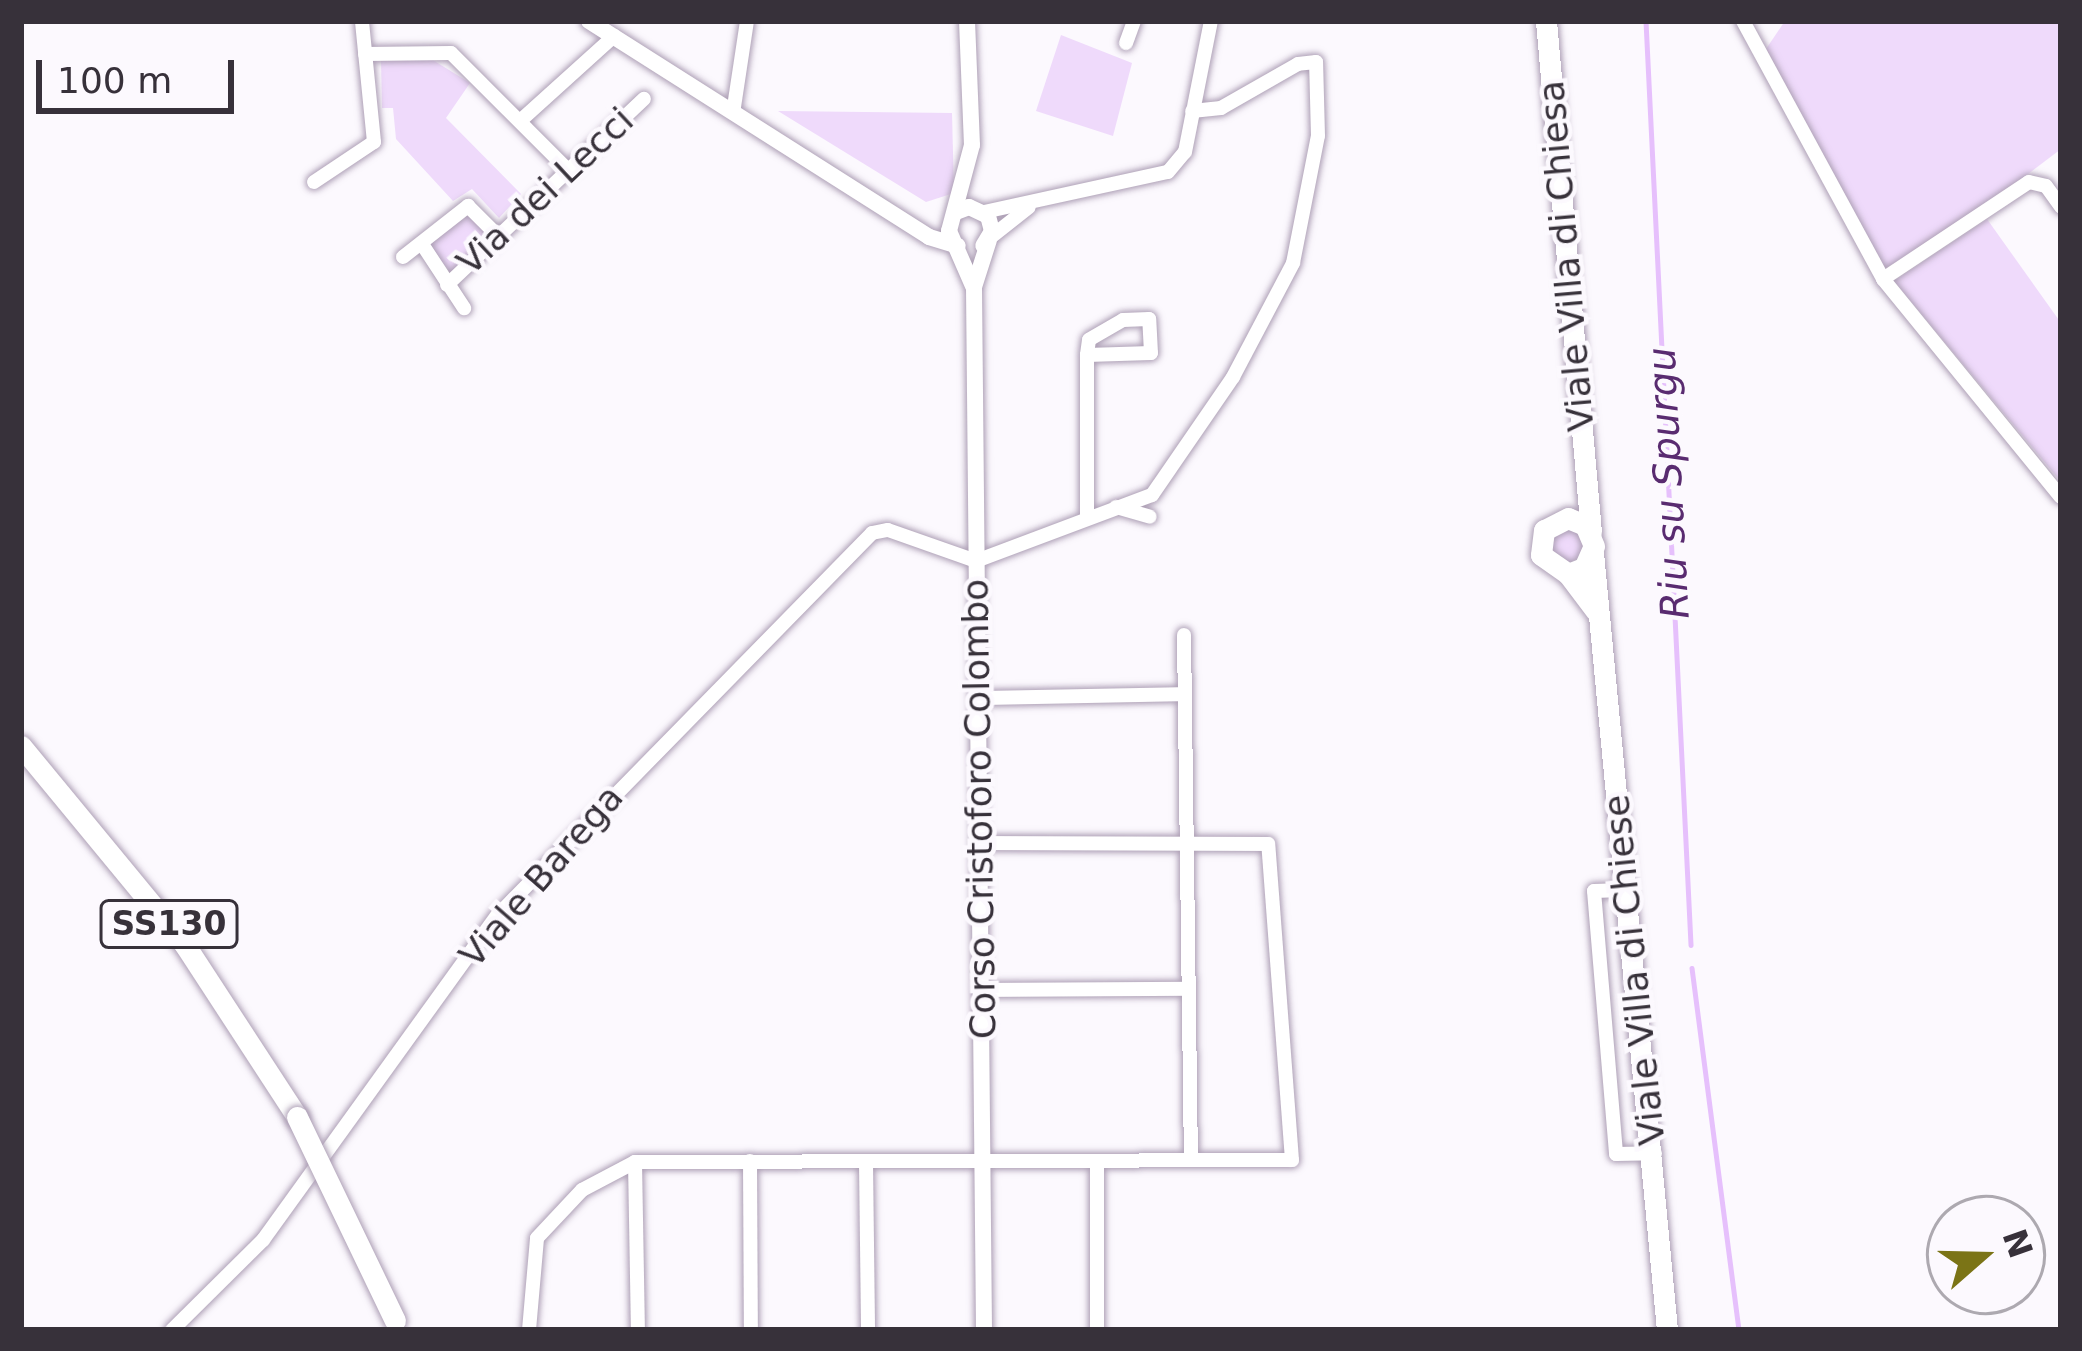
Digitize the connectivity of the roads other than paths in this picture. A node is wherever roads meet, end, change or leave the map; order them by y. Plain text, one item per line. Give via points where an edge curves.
1 (362, 21) edge
2 (589, 21) edge
3 (747, 21) edge
4 (972, 21) edge
5 (1134, 21) edge
6 (1211, 21) edge
7 (1546, 21) edge
8 (1743, 21) edge
9 (614, 36) junction
10 (1126, 43) dead end
11 (365, 54) junction
12 (644, 99) dead end
13 (734, 107) junction
14 (1192, 112) junction
15 (520, 122) junction
16 (972, 146) junction
17 (566, 167) junction
18 (314, 182) dead end
19 (1032, 205) junction
20 (2061, 207) edge
21 (984, 211) junction
22 (954, 215) junction
23 (917, 223) junction
24 (496, 235) junction
25 (990, 238) junction
26 (422, 244) junction
27 (959, 246) junction
28 (403, 257) dead end
29 (1883, 279) junction
30 (447, 285) junction
31 (974, 287) junction
32 (464, 308) dead end
33 (1087, 355) junction
34 (1586, 490) junction
35 (2061, 497) edge
36 (1116, 506) junction
37 (1088, 516) junction
38 (1150, 517) dead end
39 (1568, 518) junction
40 (1592, 543) junction
41 (976, 561) junction
42 (1568, 574) junction
43 (1596, 611) junction
44 (1184, 635) dead end
45 (1184, 694) junction
46 (978, 698) junction
47 (21, 746) edge
48 (979, 843) junction
49 (1187, 846) junction
50 (1623, 890) junction
51 (1188, 988) junction
52 (980, 990) junction
53 (1654, 1153) junction
54 (1191, 1160) junction
55 (750, 1161) junction
56 (1097, 1161) junction
57 (635, 1162) junction
58 (866, 1162) junction
59 (982, 1164) junction
60 (397, 1325) edge
61 (172, 1330) edge
62 (529, 1330) edge
63 (638, 1330) edge
64 (751, 1330) edge
65 (868, 1330) edge
66 (984, 1330) edge
67 (1097, 1330) edge
68 (1667, 1330) edge

1 - 11 street
2 - 9 street
3 - 13 street
4 - 16 street, Corso Cristoforo Colombo
5 - 10 street
6 - 14 street
7 - 34 main road, Viale Villa di Chiesa
8 - 29 street
9 - 13 street
9 - 15 street
11 - 15 street via 442,49
11 - 18 street via 374,142
12 - 17 street, Via dei Lecci
13 - 23 street
14 - 19 street via 1186,152 1168,172
14 - 36 street via 1221,108 1298,64 1316,62 1318,136 1293,263 1228,382 1152,494
15 - 17 street
16 - 21 street, Corso Cristoforo Colombo
16 - 22 street, Corso Cristoforo Colombo
17 - 24 street, Via dei Lecci
19 - 21 street
19 - 25 street
20 - 29 street via 2046,186 2029,182
21 - 22 street
21 - 25 street, Corso Cristoforo Colombo
22 - 23 street
22 - 27 street, Corso Cristoforo Colombo
23 - 27 street via 943,245
24 - 26 street via 467,206
24 - 30 street, Via dei Lecci
25 - 27 street
25 - 31 street, Corso Cristoforo Colombo
26 - 28 street
26 - 30 street
27 - 31 street, Corso Cristoforo Colombo
29 - 35 street
30 - 32 street
31 - 41 street, Corso Cristoforo Colombo
33 - 33 street via 1150,353 1149,320 1103,329 1089,340
33 - 37 street
34 - 39 main road
34 - 40 main road, Viale Villa di Chiesa
36 - 37 street
36 - 38 street
37 - 41 street
39 - 40 main road
39 - 42 main road via 1544,530 1539,547 1545,563
40 - 42 main road
40 - 43 main road, Viale Villa di Chiesa
41 - 46 street, Corso Cristoforo Colombo
41 - 61 street, Viale Barega via 888,530 872,533 497,916 263,1240
42 - 43 main road
43 - 50 main road, Viale Villa di Chiese
44 - 45 street
45 - 46 street
45 - 49 street
46 - 48 street, Corso Cristoforo Colombo
47 - 60 main road, SS130, bridge via 185,945 297,1118
48 - 49 street
48 - 52 street, Corso Cristoforo Colombo
49 - 51 street
49 - 54 street via 1268,844 1292,1160
50 - 53 main road, Viale Villa di Chiese
50 - 53 street via 1594,891 1616,1154
51 - 52 street
51 - 54 street
52 - 59 street, Corso Cristoforo Colombo
53 - 68 main road, Viale Villa di Chiese
54 - 56 street
55 - 57 street
55 - 58 street
55 - 64 street
56 - 59 street
56 - 67 street
57 - 62 street via 582,1190 537,1238
57 - 63 street
58 - 59 street
58 - 65 street
59 - 66 street, Corso Cristoforo Colombo

